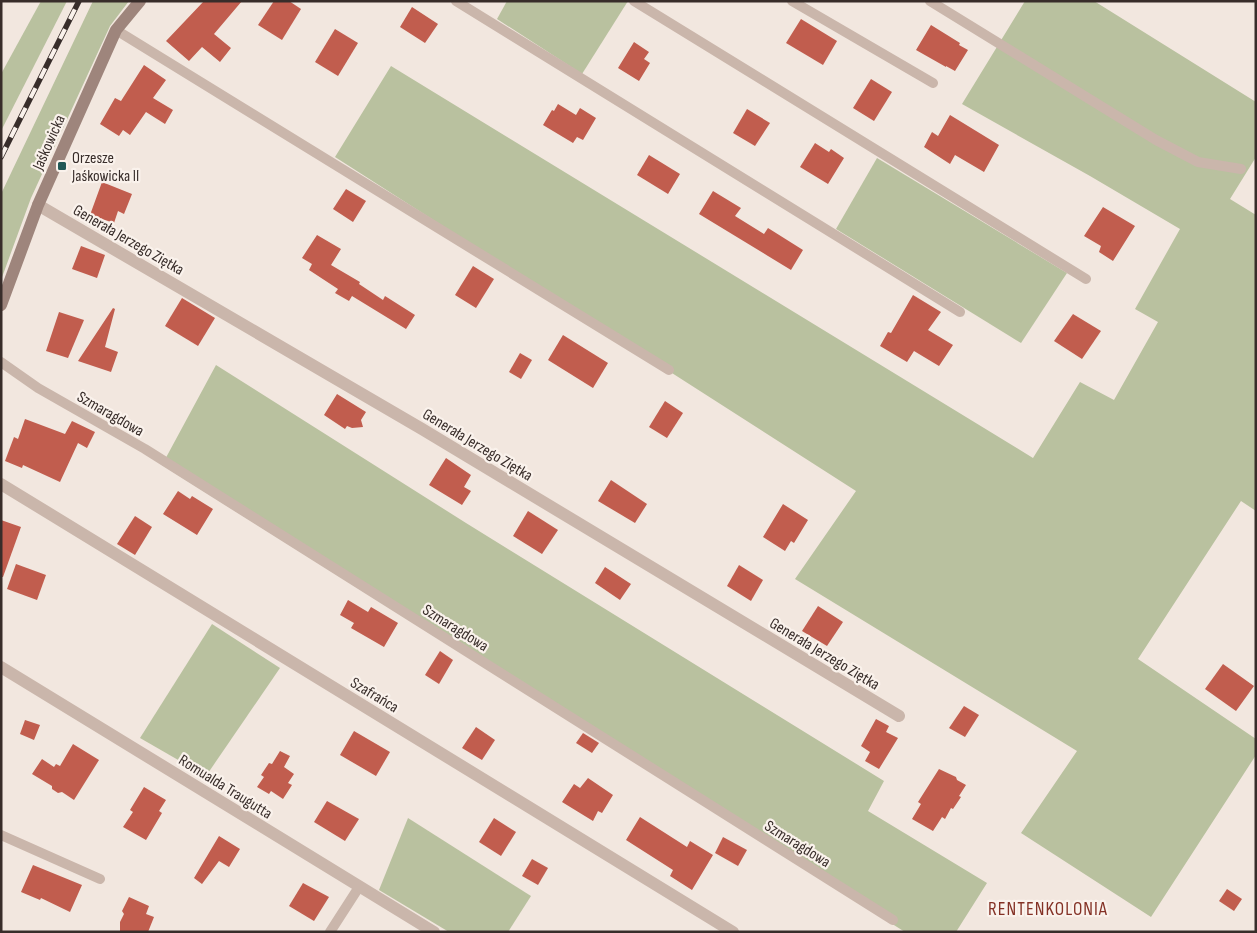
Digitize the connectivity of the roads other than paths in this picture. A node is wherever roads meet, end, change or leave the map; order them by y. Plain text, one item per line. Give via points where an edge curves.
1 (140, 1) edge
2 (456, 1) edge
3 (634, 1) edge
4 (792, 1) edge
5 (930, 1) edge
6 (116, 30) junction
7 (933, 83) dead end
8 (1241, 169) dead end
9 (38, 205) junction
10 (1086, 279) dead end
11 (1, 305) edge
12 (960, 312) dead end
13 (1, 362) edge
14 (670, 370) dead end
15 (1, 484) edge
16 (1, 667) edge
17 (898, 716) dead end
18 (1, 835) edge
19 (100, 878) dead end
20 (359, 887) junction
21 (893, 920) dead end
22 (330, 932) edge
23 (434, 932) edge
24 (733, 932) edge

1 - 6 street, Jaśkowicka
2 - 12 lane
3 - 10 lane
4 - 7 lane
5 - 8 lane via 1173,149 1198,162
6 - 9 street, Jaśkowicka
6 - 14 lane
9 - 11 street, Jaśkowicka
9 - 17 street, Generała Jerzego Ziętka via 422,429
13 - 21 lane, Szmaragdowa
15 - 24 street, Szafrańca
16 - 20 street, Romualda Traugutta
18 - 19 lane
20 - 22 lane
20 - 23 street, Romualda Traugutta

